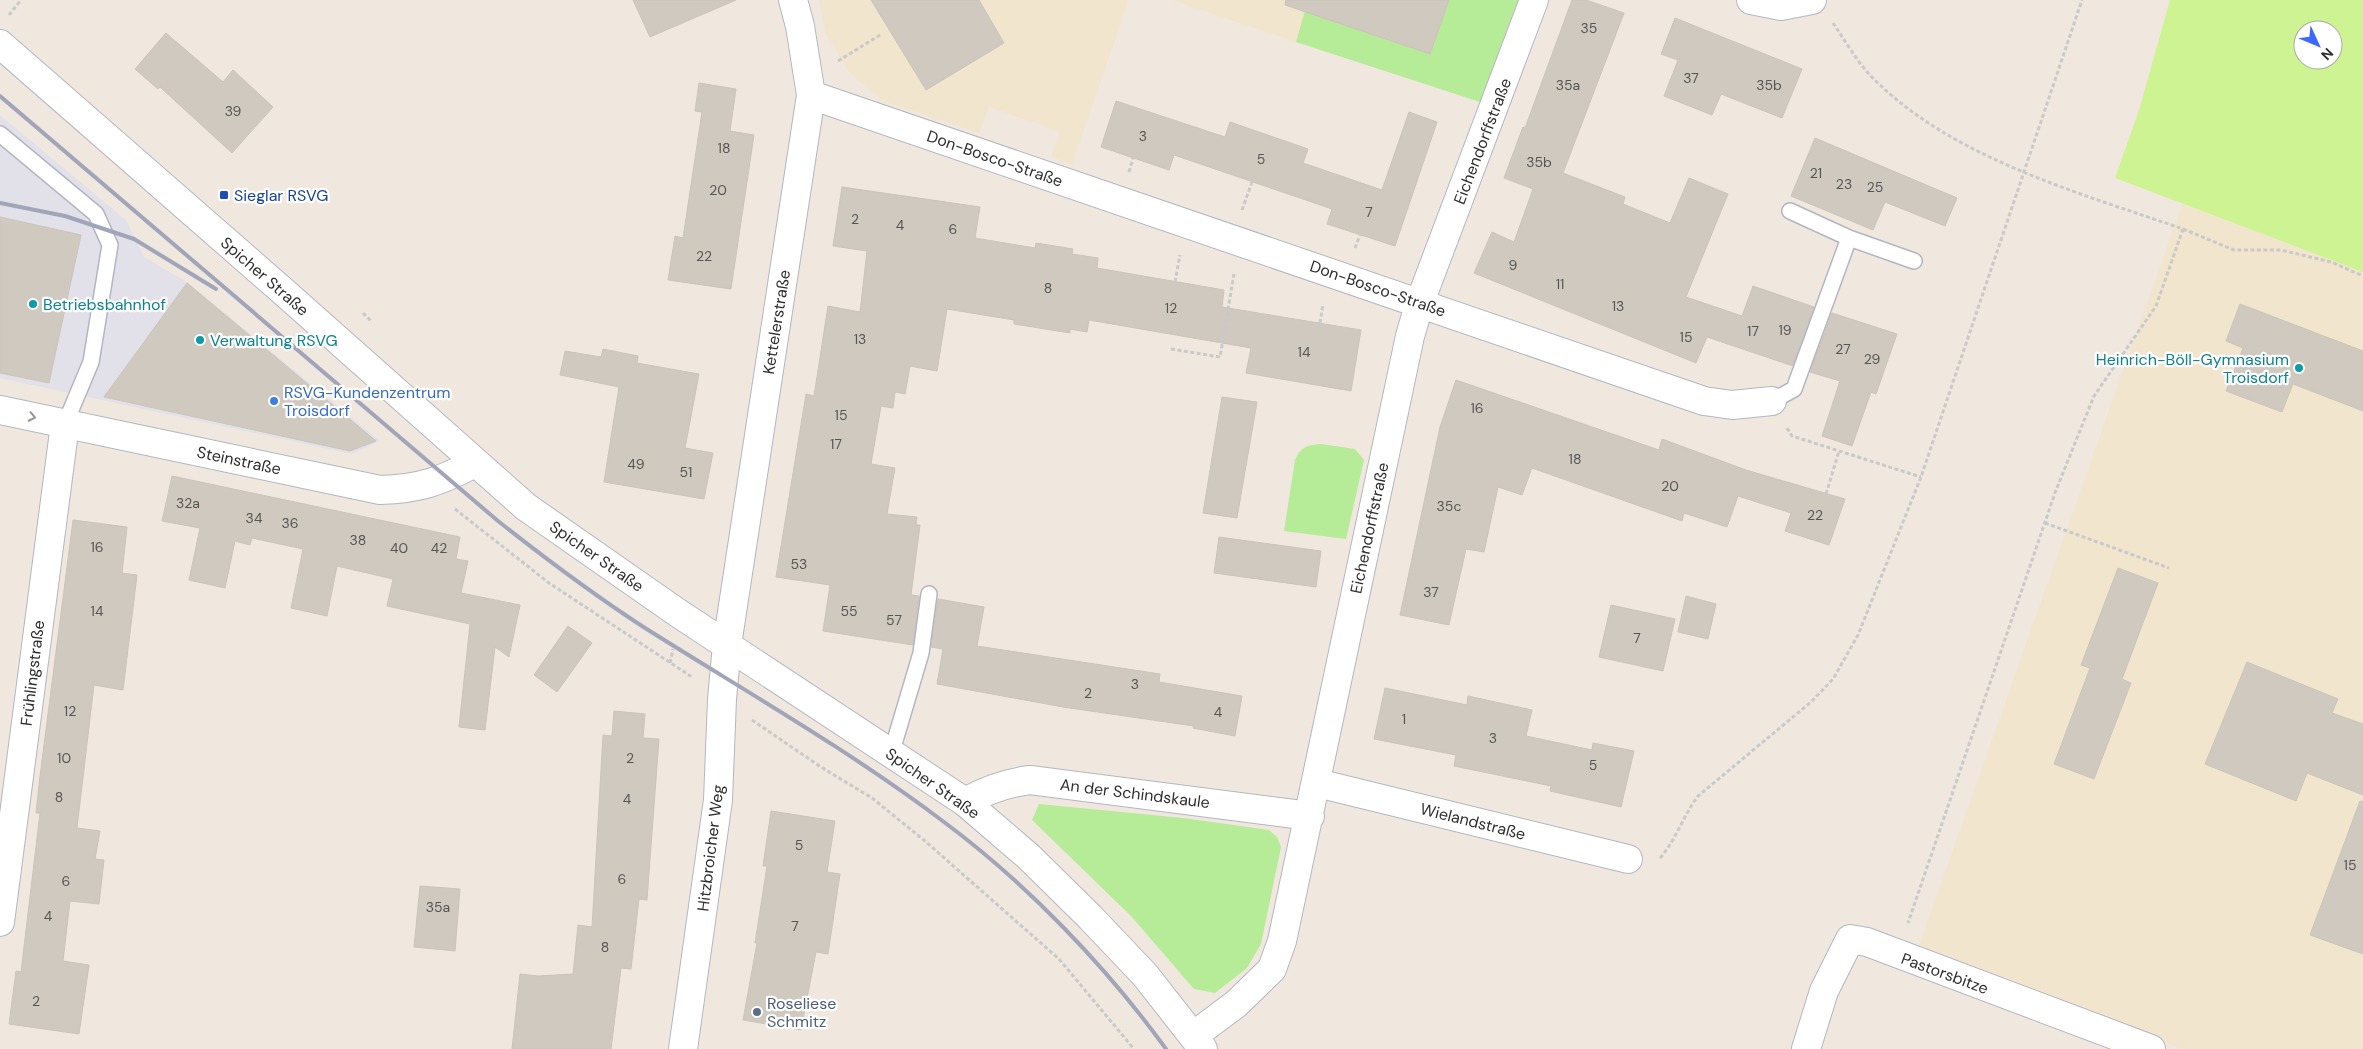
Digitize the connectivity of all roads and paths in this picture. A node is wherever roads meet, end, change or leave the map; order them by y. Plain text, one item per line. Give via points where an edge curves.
1 (793, 0) edge
2 (1534, 0) edge
3 (1751, 0) edge
4 (2082, 0) edge
5 (1821, 9) edge
6 (880, 35) dead end
7 (0, 44) edge
8 (807, 66) junction
9 (811, 95) junction
10 (0, 134) edge
11 (2025, 173) junction
12 (1790, 211) dead end
13 (2183, 229) junction
14 (1849, 238) junction
15 (1239, 241) junction
16 (1914, 262) dead end
17 (2363, 276) edge
18 (1420, 302) junction
19 (363, 313) dead end
20 (372, 322) dead end
21 (1171, 349) dead end
22 (1772, 401) junction
23 (0, 410) edge
24 (65, 424) junction
25 (1839, 451) junction
26 (475, 463) junction
27 (1921, 477) junction
28 (433, 483) junction
29 (1826, 494) dead end
30 (2044, 523) junction
31 (2169, 568) dead end
32 (929, 594) dead end
33 (727, 645) junction
34 (722, 699) junction
35 (891, 754) junction
36 (1317, 783) junction
37 (964, 802) junction
38 (1310, 816) junction
39 (1628, 859) joint
40 (0, 922) edge
41 (1897, 955) junction
42 (1198, 1042) edge
43 (683, 1049) edge
44 (1134, 1049) edge
45 (1806, 1049) edge
46 (2151, 1049) edge

1 - 8 street, Kettelerstraße
2 - 18 street, Eichendorffstraße
3 - 5 street
4 - 11 path
5 - 11 path via 1868,73 1903,103 1982,154
6 - 8 path via 832,65
7 - 26 street, Spicher Straße via 285,292
8 - 9 street, Kettelerstraße
9 - 15 street, Don-Bosco-Straße
9 - 33 street, Kettelerstraße
10 - 24 lane via 96,214 110,245 91,362
11 - 13 path
11 - 27 path
12 - 14 lane
13 - 17 path via 2234,250 2281,250 2331,262
13 - 30 path via 2156,306 2094,396
14 - 16 lane
14 - 22 lane, Don-Bosco-Straße via 1794,389
15 - 18 street, Don-Bosco-Straße
15 - 21 path via 1220,357
18 - 22 street, Don-Bosco-Straße via 1704,401 1732,405
18 - 36 street, Eichendorffstraße via 1396,400
19 - 20 path
22 - 25 path via 1792,436
23 -> 24 street, Steinstraße
24 - 28 street, Steinstraße via 380,490 408,489
24 - 40 street, Frühlingstraße
25 - 27 path
25 - 29 path
26 - 28 street, Steinstraße
26 - 33 street, Spicher Straße via 526,507
27 - 39 path via 1858,635 1833,679 1768,740 1698,796 1657,861 1644,863
28 - 34 path via 458,512 549,583
30 - 31 path
30 - 41 path
32 - 35 lane via 921,653
33 - 34 street, Hitzbroicher Weg
33 - 35 street, Spicher Straße
34 - 43 street, Hitzbroicher Weg via 718,800
34 - 44 path via 872,798 925,841 1059,959
35 - 37 street, Spicher Straße
36 - 38 street, Eichendorffstraße
36 - 39 street, Wielandstraße
37 - 38 street, An der Schindskaule via 1009,782 1030,780
37 - 42 street, Spicher Straße via 1030,857 1090,917 1145,975
38 - 42 street, Eichendorffstraße via 1282,941 1272,969
41 - 45 street, Pastorsbitze via 1867,942 1850,939 1824,992
41 - 46 street, Pastorsbitze

